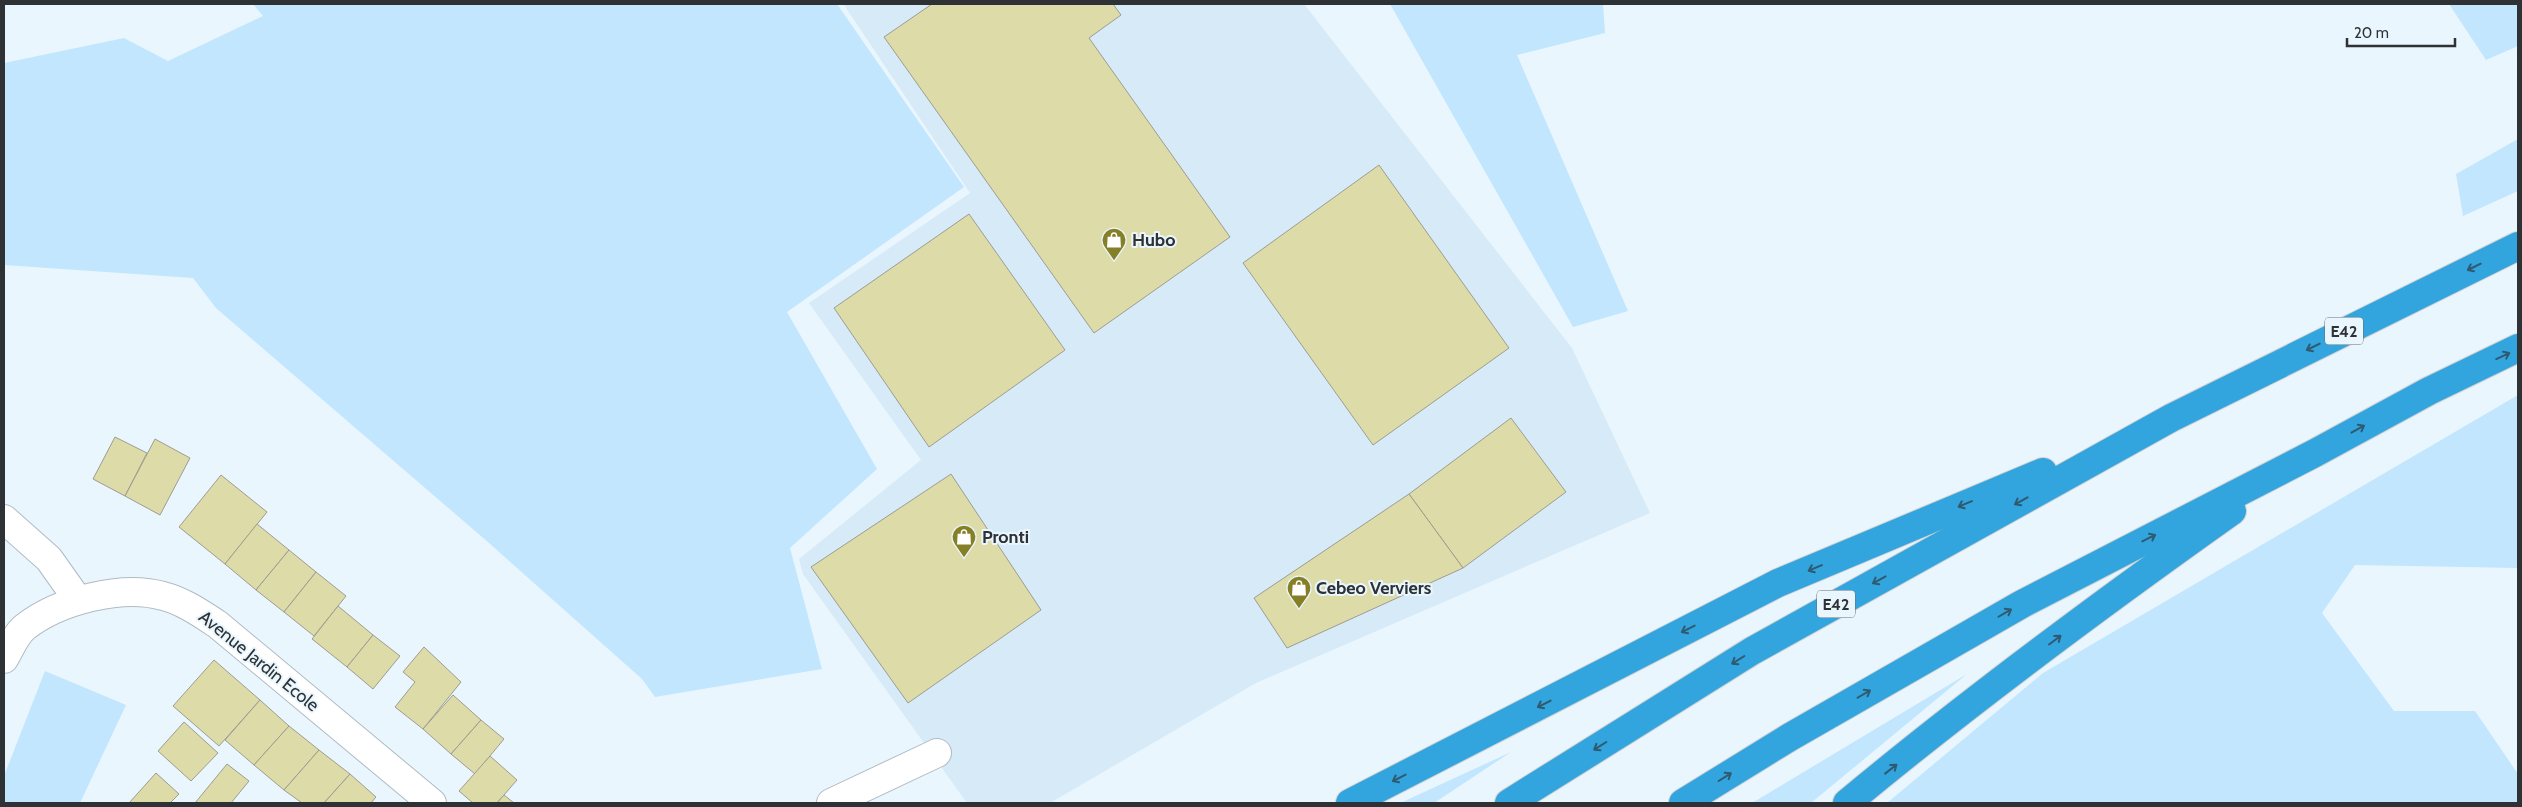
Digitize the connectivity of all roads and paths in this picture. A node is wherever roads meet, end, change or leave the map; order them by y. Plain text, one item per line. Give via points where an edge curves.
1 (2518, 246) edge
2 (2518, 348) edge
3 (2171, 418) junction
4 (2315, 452) junction
5 (4, 519) edge
6 (78, 600) junction
7 (4, 659) edge
8 (936, 753) dead end
9 (432, 803) edge
10 (831, 803) edge
11 (1350, 803) edge
12 (1509, 803) edge
13 (1683, 803) edge
14 (1847, 803) edge

1 -> 3 highway, E42
4 -> 2 highway
3 -> 11 highway via 1778,583
3 -> 12 highway, E42 via 1752,651
13 -> 4 highway via 1790,737 2022,604
14 -> 4 highway via 2016,669
5 - 6 street via 49,559
6 - 7 street, Avenue Jardin Ecole via 23,628
6 - 9 street, Avenue Jardin Ecole via 134,592 162,596 190,606 217,624
8 - 10 street

